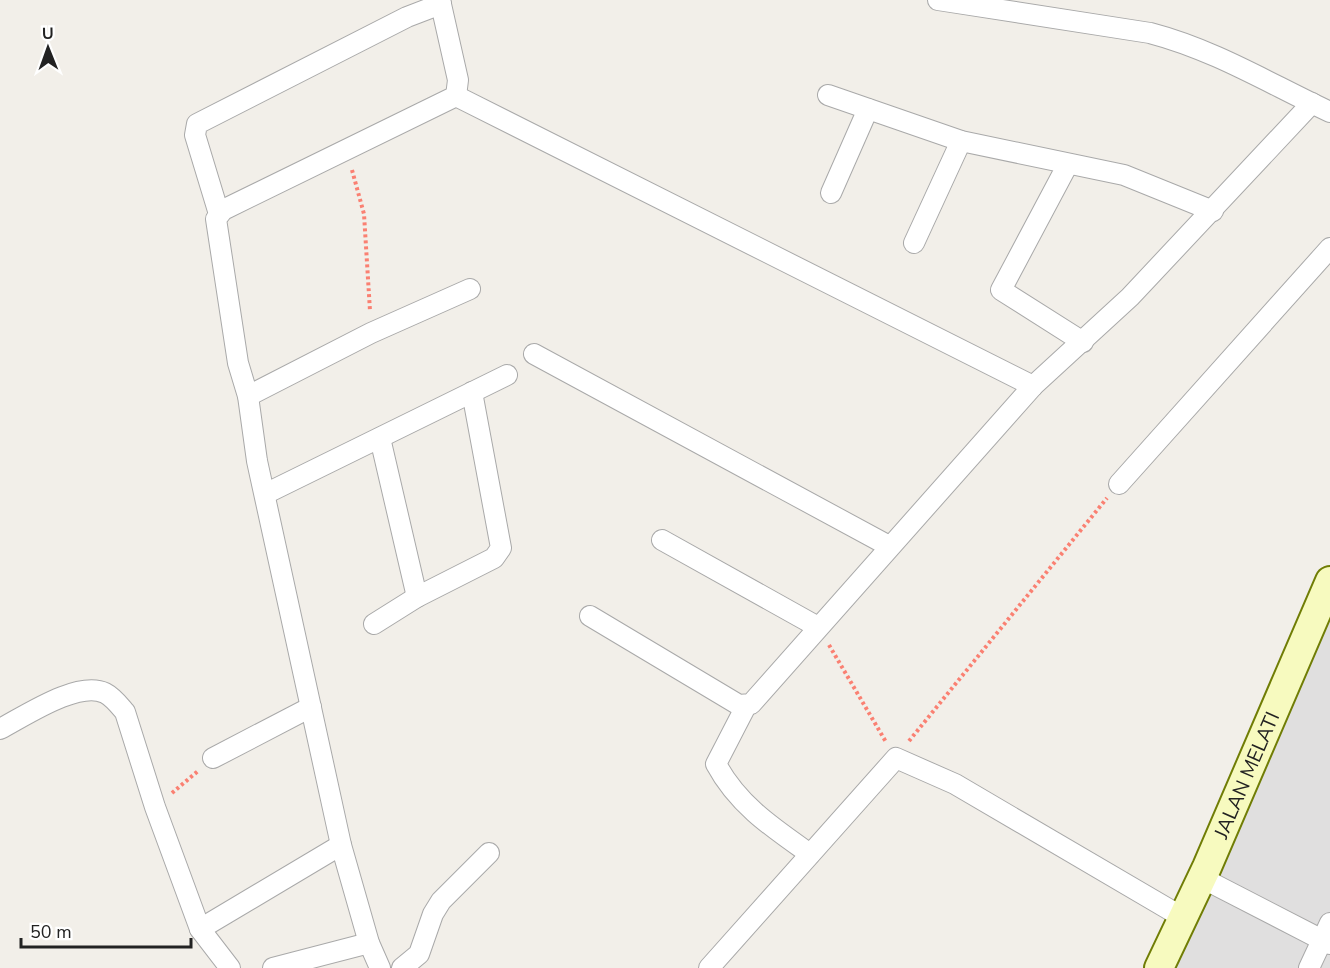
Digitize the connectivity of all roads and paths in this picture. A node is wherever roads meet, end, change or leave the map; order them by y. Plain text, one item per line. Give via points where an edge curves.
1 (944, 0) edge
2 (441, 2) edge
3 (828, 95) dead end
4 (456, 96) junction
5 (1312, 104) junction
6 (868, 109) junction
7 (1330, 112) edge
8 (961, 141) junction
9 (347, 150) junction
10 (1068, 165) junction
11 (831, 193) dead end
12 (1213, 211) junction
13 (219, 214) junction
14 (914, 243) dead end
15 (1330, 248) edge
16 (470, 289) dead end
17 (371, 333) junction
18 (1083, 342) junction
19 (534, 354) dead end
20 (507, 375) dead end
21 (1033, 386) junction
22 (472, 392) junction
23 (248, 396) junction
24 (380, 438) junction
25 (1119, 484) joint
26 (266, 494) junction
27 (662, 540) dead end
28 (889, 546) junction
29 (1330, 580) edge
30 (417, 597) junction
31 (590, 616) dead end
32 (374, 624) dead end
33 (818, 627) junction
34 (746, 705) junction
35 (311, 707) junction
36 (0, 729) edge
37 (896, 758) junction
38 (213, 759) joint
39 (155, 807) junction
40 (341, 845) junction
41 (489, 853) dead end
42 (810, 855) junction
43 (1202, 878) junction
44 (1182, 917) junction
45 (200, 929) junction
46 (1327, 936) edge
47 (369, 943) junction
48 (230, 968) edge
49 (273, 968) edge
50 (380, 968) edge
51 (402, 968) edge
52 (709, 968) edge
53 (1159, 968) edge
54 (1309, 968) edge

1 - 5 street via 1180,40
2 - 4 street via 458,80
2 - 13 street via 197,124 195,135
3 - 6 street
4 - 9 street
4 - 21 street
5 - 7 street
5 - 12 street
6 - 8 street
6 - 11 street
8 - 10 street
8 - 14 street
9 - 13 street
9 - 17 path via 364,214
10 - 12 street via 1133,178
10 - 18 street via 1001,290
12 - 18 street
13 - 23 street via 215,225 238,363
15 - 25 street
16 - 17 street
17 - 23 street
18 - 21 street
19 - 28 street
20 - 22 street
21 - 28 street
22 - 24 street
22 - 30 street via 501,549 494,558
23 - 26 street
24 - 26 street
24 - 30 street
25 - 37 path
26 - 35 street
27 - 33 street
28 - 33 street
29 - 43 main road, JALAN MELATI
30 - 32 street
31 - 34 street via 739,705
33 - 34 street via 756,700
33 - 37 path
34 - 42 street via 716,764 726,783 754,814
35 - 38 street
35 - 40 street
36 - 39 street via 75,692 84,689 105,693 125,712
37 - 42 street
37 - 44 street via 955,784
38 - 39 path
39 - 45 street
40 - 45 street
40 - 47 street
41 - 51 street via 441,901 419,954
42 - 52 street
43 - 44 main road, JALAN MELATI
43 - 46 street
44 - 53 main road, JALAN MELATI
45 - 48 street
46 - 54 street
47 - 49 street
47 - 50 street

